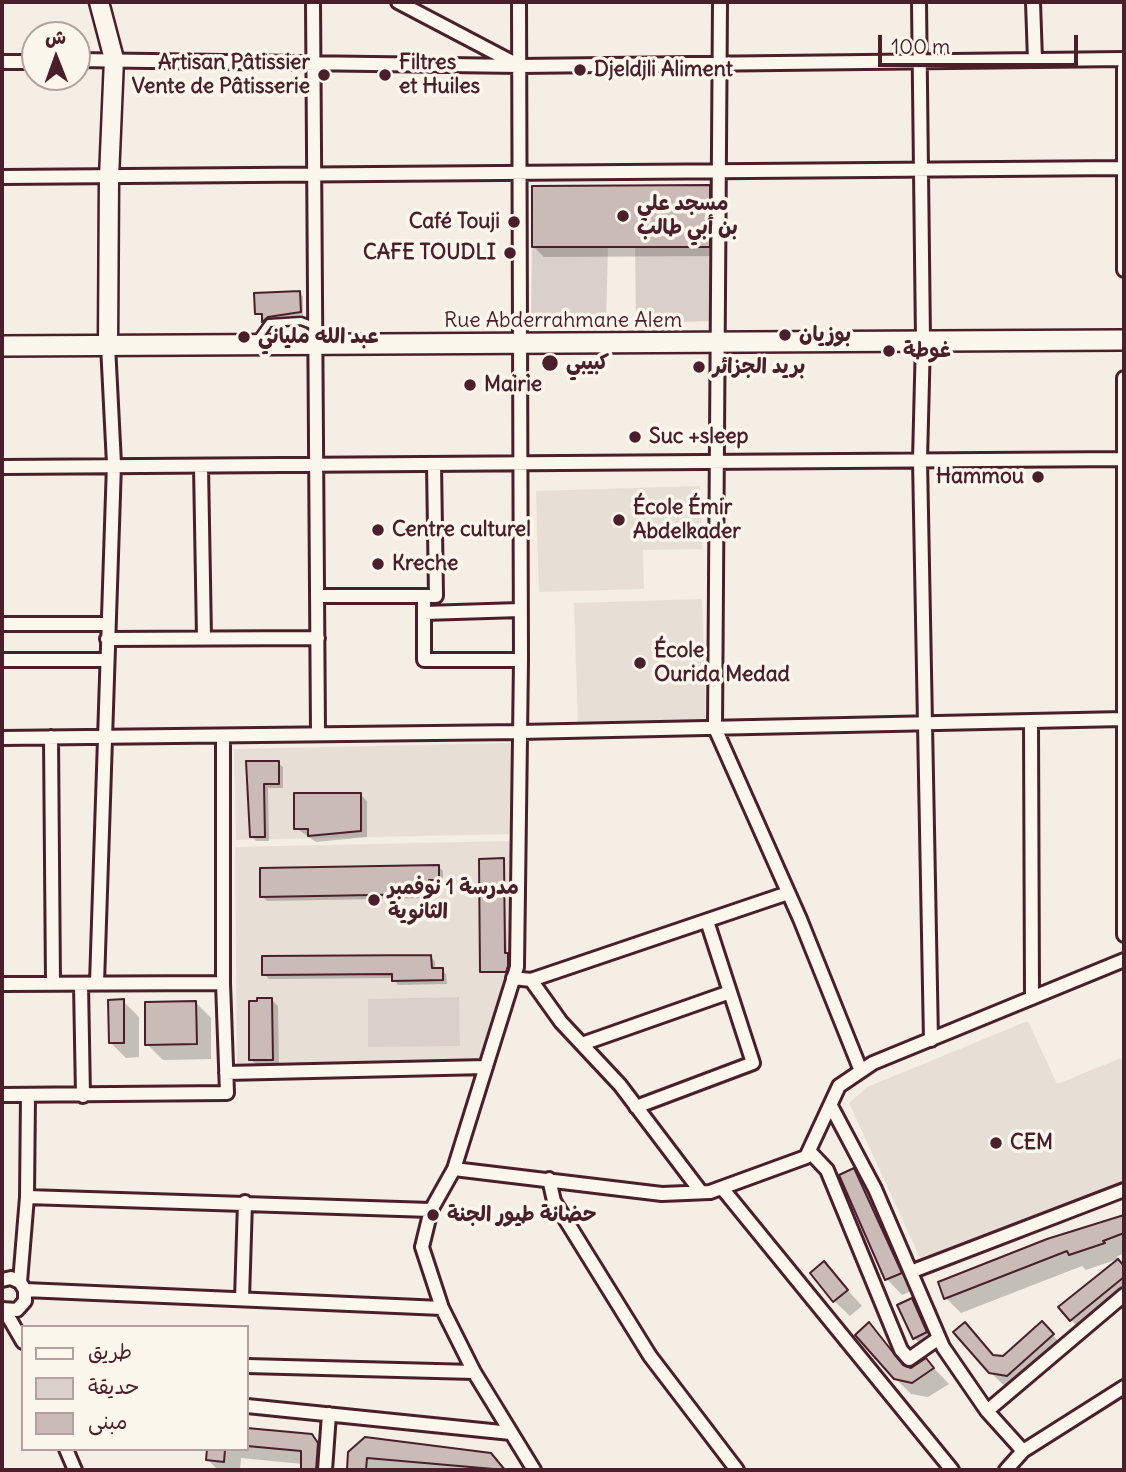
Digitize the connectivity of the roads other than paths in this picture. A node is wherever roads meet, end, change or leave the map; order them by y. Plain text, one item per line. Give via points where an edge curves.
1 (99, 2) edge
2 (313, 2) edge
3 (398, 2) edge
4 (519, 2) edge
5 (720, 2) edge
6 (919, 2) edge
7 (1033, 2) edge
8 (114, 59) junction
9 (1124, 59) edge
10 (91, 60) edge
11 (1035, 60) junction
12 (920, 61) junction
13 (2, 62) edge
14 (21, 62) edge
15 (314, 63) junction
16 (721, 63) junction
17 (520, 66) junction
18 (1124, 68) edge
19 (1123, 168) edge
20 (919, 170) junction
21 (720, 173) junction
22 (520, 174) junction
23 (313, 175) junction
24 (2, 177) edge
25 (109, 178) junction
26 (1124, 270) edge
27 (314, 334) junction
28 (923, 340) junction
29 (1124, 340) edge
30 (720, 343) junction
31 (108, 345) junction
32 (520, 345) junction
33 (2, 346) edge
34 (1124, 378) edge
35 (1123, 459) edge
36 (920, 460) junction
37 (715, 462) junction
38 (519, 463) junction
39 (114, 464) junction
40 (434, 464) junction
41 (315, 465) junction
42 (201, 466) junction
43 (2, 467) edge
44 (317, 596) junction
45 (424, 596) junction
46 (520, 610) junction
47 (424, 612) junction
48 (2, 624) edge
49 (107, 624) junction
50 (204, 638) junction
51 (318, 638) junction
52 (107, 639) junction
53 (2, 660) edge
54 (106, 660) junction
55 (521, 660) junction
56 (1124, 719) edge
57 (1031, 722) junction
58 (925, 724) junction
59 (715, 728) junction
60 (520, 732) junction
61 (318, 734) junction
62 (223, 736) junction
63 (51, 737) junction
64 (106, 737) junction
65 (2, 738) edge
66 (788, 893) junction
67 (707, 921) junction
68 (1124, 935) edge
69 (1124, 960) edge
70 (513, 978) junction
71 (531, 980) junction
72 (97, 983) junction
73 (223, 983) junction
74 (2, 984) edge
75 (53, 984) junction
76 (81, 984) junction
77 (730, 992) junction
78 (1032, 998) junction
79 (931, 1040) junction
80 (582, 1044) junction
81 (486, 1067) junction
82 (861, 1071) junction
83 (226, 1073) junction
84 (2, 1095) edge
85 (28, 1096) junction
86 (83, 1096) junction
87 (831, 1106) junction
88 (636, 1107) junction
89 (809, 1151) junction
90 (454, 1169) junction
91 (549, 1179) junction
92 (722, 1188) junction
93 (1124, 1190) edge
94 (701, 1192) junction
95 (27, 1197) junction
96 (245, 1202) junction
97 (431, 1210) junction
98 (913, 1271) junction
99 (2, 1280) edge
100 (23, 1291) junction
101 (1124, 1295) edge
102 (242, 1299) junction
103 (442, 1308) junction
104 (3, 1310) edge
105 (23, 1325) edge
106 (939, 1338) junction
107 (21, 1339) edge
108 (248, 1366) edge
109 (474, 1372) junction
110 (1124, 1387) edge
111 (248, 1406) edge
112 (987, 1411) junction
113 (329, 1414) junction
114 (511, 1433) junction
115 (67, 1451) edge
116 (1023, 1451) junction
117 (75, 1470) edge
118 (325, 1470) edge
119 (534, 1470) edge
120 (737, 1470) edge
121 (952, 1470) edge
122 (1006, 1470) edge

1 - 8 main road
2 - 15 street
3 - 17 street
4 - 17 street
5 - 16 street
6 - 12 street
7 - 11 street
8 - 10 street
8 - 15 street
8 - 25 main road
9 - 11 street
11 - 12 street
12 - 16 street
12 - 20 street
13 - 14 street
15 - 17 street
15 - 23 street
16 - 17 street
16 - 21 street
17 - 22 street
18 - 19 street
19 - 20 street
19 - 26 street
20 - 21 street
20 - 28 street
21 - 22 street
21 - 30 street
22 - 23 street
22 - 32 street
23 - 25 street
23 - 27 street
24 - 25 street
25 - 31 main road
27 - 31 main road, Rue Abderrahmane Alem via 255,343
27 - 32 main road, Rue Abderrahmane Alem
27 - 41 street
28 - 29 main road, Rue Abderrahmane Alem
28 - 30 main road, Rue Abderrahmane Alem
28 - 36 street
30 - 32 main road, Rue Abderrahmane Alem
30 - 37 street
31 - 33 main road, Rue Abderrahmane Alem
31 - 39 street
32 - 38 street
34 - 35 street
35 - 36 street
35 - 56 street
36 - 37 street
36 - 58 street
37 - 38 street
37 - 59 street
38 - 40 street
38 - 46 street
39 - 42 street
39 - 43 street
39 - 49 street
40 - 41 street
40 - 45 street via 436,596
41 - 42 street
41 - 44 street
42 - 50 street
44 - 45 street
44 - 51 street
45 - 47 street
46 - 47 street
46 - 55 street
47 - 55 street via 424,660
48 - 49 street
49 - 52 street
50 - 51 street
50 - 52 street
51 - 61 street
52 - 54 street
53 - 54 street
54 - 64 street
55 - 60 street
56 - 57 street
56 - 68 street
57 - 58 street
57 - 78 street
58 - 59 street
58 - 79 street
59 - 60 street
59 - 66 street
60 - 61 street
60 - 70 street via 517,967
61 - 62 street
62 - 64 street
62 - 73 street
63 - 64 street
63 - 65 street
63 - 75 street
64 - 72 street
66 - 67 street
66 - 82 street
67 - 71 street
67 - 77 street
69 - 78 street
70 - 71 street
70 - 81 street
71 - 80 street
72 - 73 street
72 - 76 street
73 - 83 street
74 - 75 street
75 - 76 street
76 - 86 street
77 - 80 street
77 - 88 street via 753,1063
78 - 79 street
79 - 82 street
80 - 88 street
81 - 83 street
81 - 90 street
82 - 87 street via 839,1086
83 - 86 street via 227,1093
84 - 85 street
85 - 86 street
85 - 95 street
87 - 89 street
87 - 98 street
88 - 94 street
89 - 92 street via 806,1157
89 - 106 street via 827,1170 901,1350 909,1359
90 - 91 street
90 - 97 street
91 - 94 street via 662,1194
91 - 120 street via 554,1201 650,1356
92 - 94 street
92 - 121 street
93 - 98 street
95 - 96 street
95 - 100 street
96 - 97 street
96 - 102 street
97 - 103 street via 422,1247
98 - 106 street
99 - 100 street via 11,1278
100 - 102 street
100 - 104 street via 17,1310
100 - 105 street
101 - 112 street
102 - 103 street
103 - 109 street
104 - 107 street
106 - 112 street
108 - 109 street
109 - 114 street
110 - 116 street
111 - 113 street
112 - 116 street
113 - 114 street
113 - 118 street
114 - 119 street
115 - 117 street
116 - 122 street

